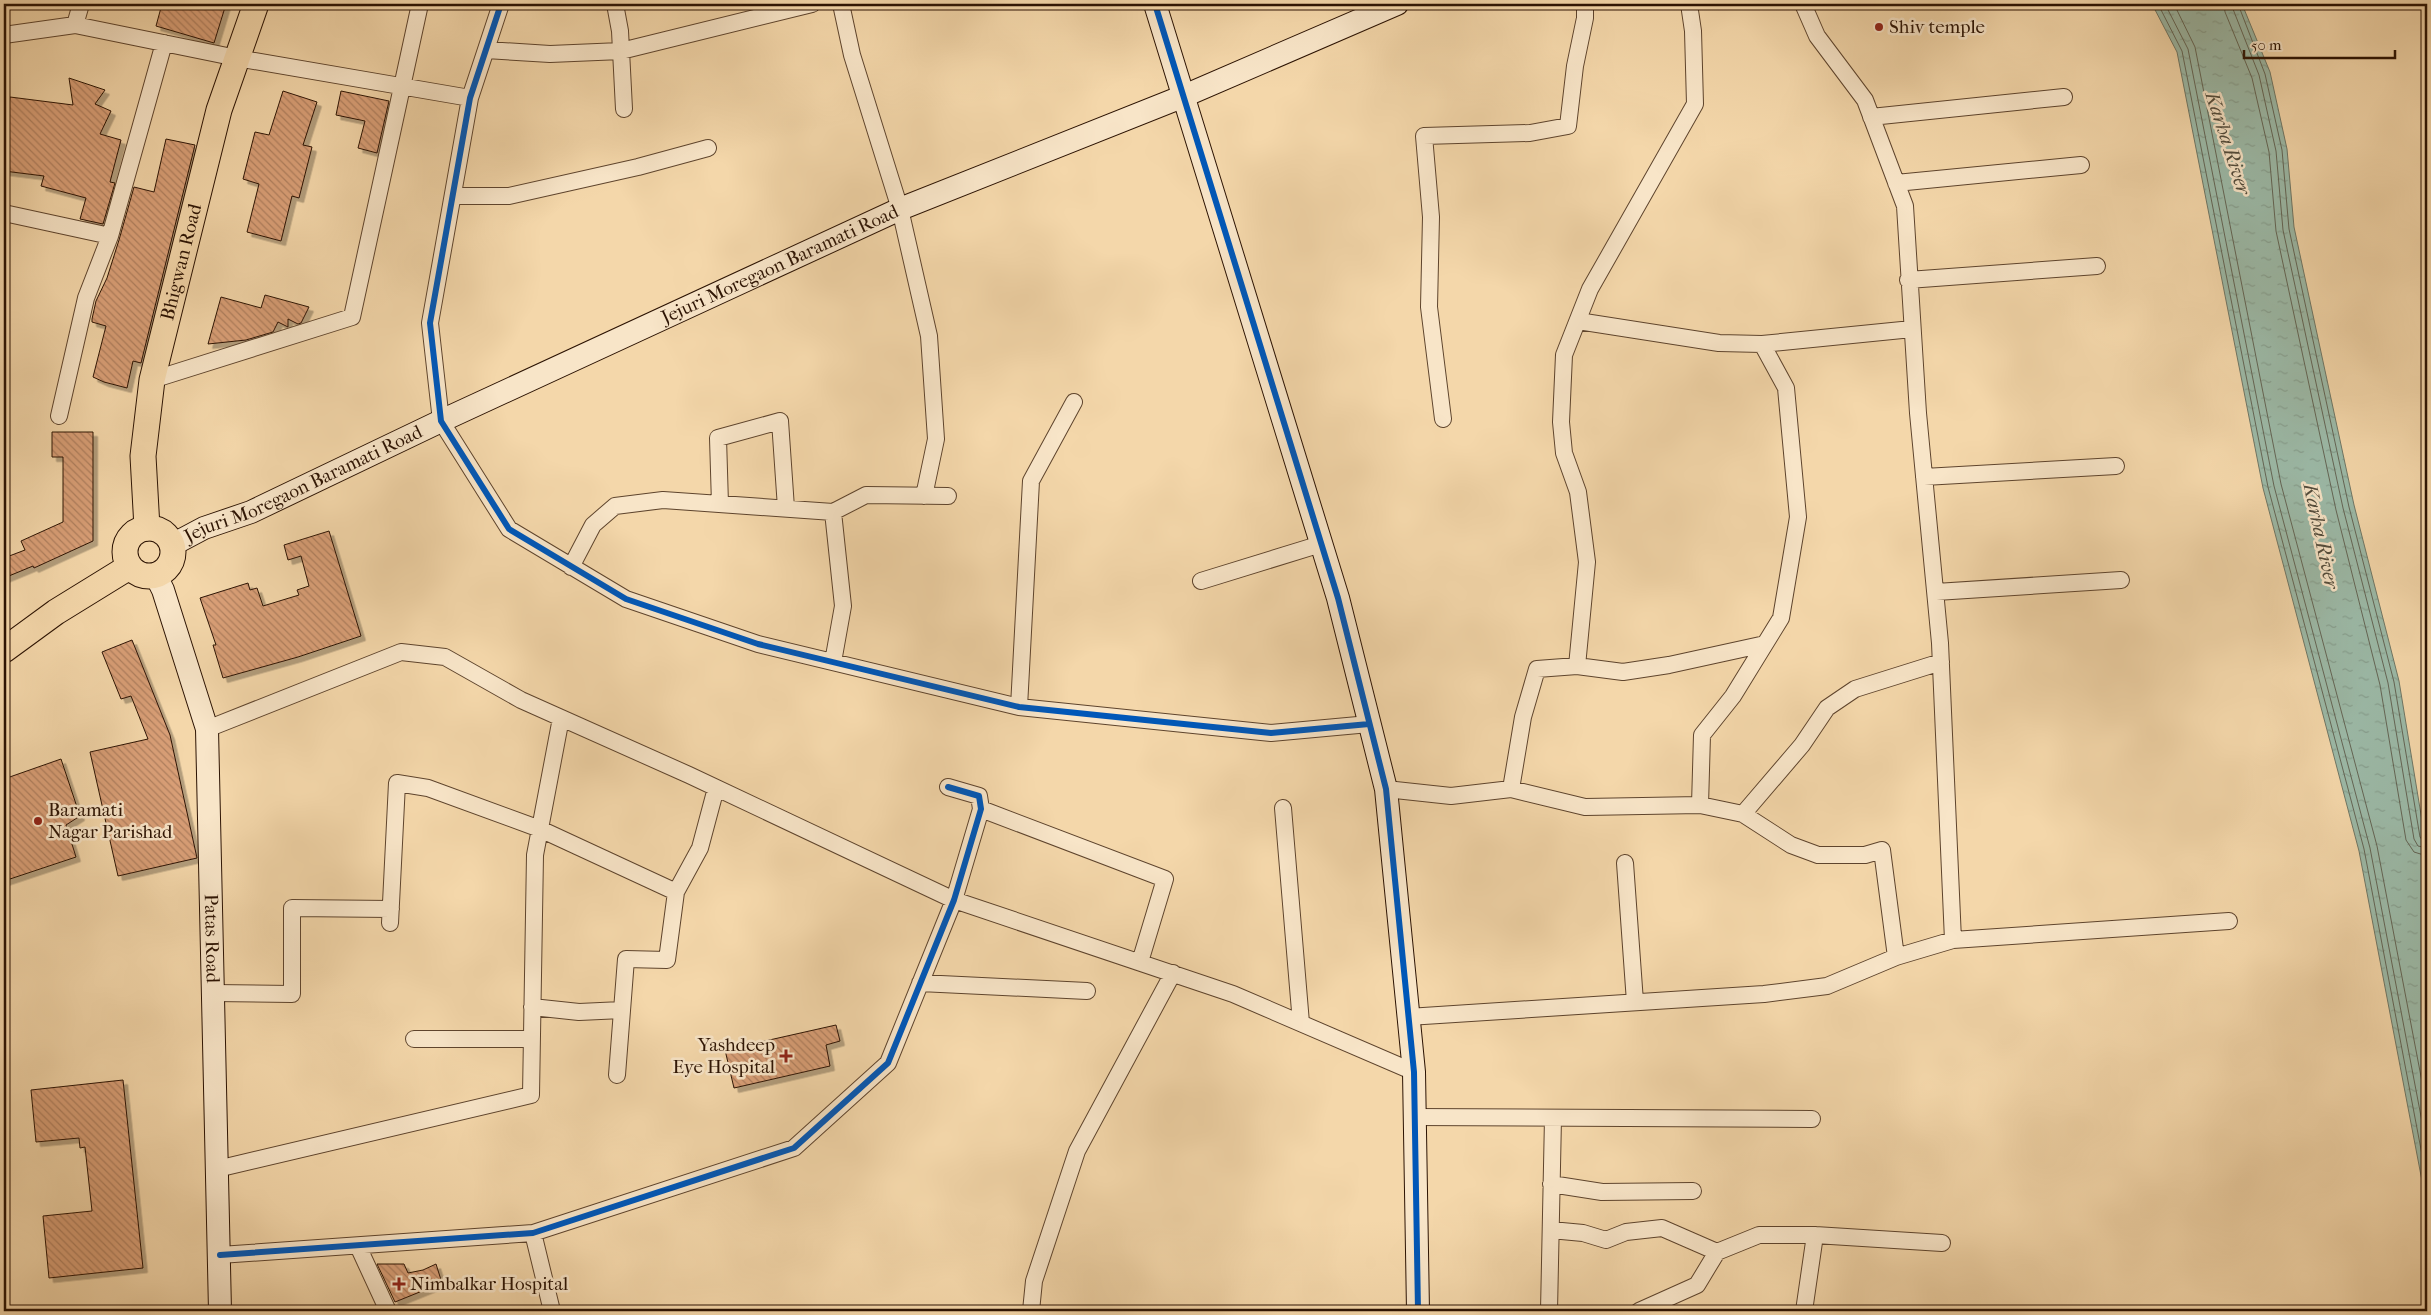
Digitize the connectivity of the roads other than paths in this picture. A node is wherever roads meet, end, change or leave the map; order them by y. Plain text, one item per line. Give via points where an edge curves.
1 (81, 4) edge
2 (256, 4) edge
3 (420, 4) edge
4 (501, 4) edge
5 (615, 4) edge
6 (812, 4) edge
7 (842, 4) edge
8 (1155, 4) edge
9 (1397, 4) edge
10 (1584, 4) edge
11 (1689, 4) edge
12 (1803, 4) edge
13 (75, 25) junction
14 (4, 35) edge
15 (164, 43) junction
16 (486, 50) junction
17 (621, 51) junction
18 (237, 58) junction
19 (404, 86) junction
20 (1184, 96) junction
21 (2064, 97) dead end
22 (470, 98) junction
23 (624, 109) dead end
24 (1871, 117) junction
25 (708, 148) dead end
26 (2081, 165) dead end
27 (1896, 184) junction
28 (453, 196) junction
29 (900, 209) junction
30 (4, 213) edge
31 (110, 236) junction
32 (2096, 266) dead end
33 (1908, 280) junction
34 (1578, 321) junction
35 (1912, 329) junction
36 (1762, 344) junction
37 (152, 380) junction
38 (1074, 402) dead end
39 (59, 416) dead end
40 (1443, 420) dead end
41 (441, 422) junction
42 (2116, 466) dead end
43 (1924, 477) junction
44 (924, 496) junction
45 (948, 496) dead end
46 (720, 504) junction
47 (786, 508) junction
48 (833, 512) junction
49 (147, 528) junction
50 (1321, 544) junction
51 (172, 545) junction
52 (129, 567) junction
53 (571, 567) junction
54 (156, 576) junction
55 (2121, 580) dead end
56 (1201, 582) dead end
57 (1936, 592) junction
58 (1765, 644) junction
59 (4, 650) edge
60 (833, 662) junction
61 (1941, 662) junction
62 (1577, 666) junction
63 (1018, 707) junction
64 (561, 718) junction
65 (1369, 724) junction
66 (207, 729) junction
67 (948, 787) dead end
68 (716, 788) junction
69 (1386, 789) junction
70 (1511, 789) junction
71 (1700, 805) junction
72 (1283, 808) dead end
73 (981, 809) junction
74 (1743, 814) junction
75 (540, 830) junction
76 (1625, 863) dead end
77 (676, 892) junction
78 (954, 900) junction
79 (2229, 921) dead end
80 (1952, 940) junction
81 (1896, 957) junction
82 (1140, 962) junction
83 (1173, 973) junction
84 (920, 983) junction
85 (1087, 991) dead end
86 (213, 993) junction
87 (1635, 1002) junction
88 (532, 1006) junction
89 (622, 1010) junction
90 (1408, 1017) junction
91 (1301, 1023) junction
92 (414, 1039) dead end
93 (532, 1039) junction
94 (1414, 1072) junction
95 (617, 1075) dead end
96 (1415, 1117) junction
97 (1553, 1118) junction
98 (1812, 1119) dead end
99 (217, 1168) junction
100 (1551, 1184) junction
101 (1693, 1191) dead end
102 (1551, 1230) junction
103 (533, 1233) junction
104 (1815, 1235) junction
105 (1942, 1244) dead end
106 (358, 1246) junction
107 (1717, 1252) junction
108 (220, 1255) junction
109 (220, 1311) edge
110 (388, 1311) edge
111 (552, 1311) edge
112 (1031, 1311) edge
113 (1418, 1311) edge
114 (1549, 1311) edge
115 (1640, 1311) edge
116 (1804, 1311) edge

1 - 13 street
2 - 18 main road, Bhigwan Road
3 - 19 street
4 - 16 street
5 - 17 street
6 - 17 street
7 - 29 street via 852,55
8 - 20 street
9 - 20 street, Jejuri Moregaon Baramati Road
10 - 40 street via 1585,18 1568,126 1530,133 1424,136 1431,217 1429,307
11 - 34 street via 1695,104 1590,289
12 - 24 street via 1817,36 1865,100
13 - 14 street
13 - 15 street
15 - 18 street
15 - 31 street
16 - 17 street via 550,54
16 - 22 street
17 - 23 street
18 - 19 street
18 - 37 main road, Bhigwan Road via 219,110
19 - 22 street
19 - 37 street via 352,317
20 - 29 street, Jejuri Moregaon Baramati Road
20 - 50 street
21 - 24 street
22 - 28 street
24 - 27 street
25 - 28 street via 509,196
26 - 27 street
27 - 33 street via 1904,206
28 - 41 street via 430,323
29 - 41 street, Jejuri Moregaon Baramati Road
29 - 44 street via 929,336 936,439
30 - 31 street
31 - 39 street via 86,298
32 - 33 street
33 - 35 street
34 - 36 street via 1719,343
34 - 62 street via 1564,355 1561,422 1564,453 1578,492 1587,562
35 - 36 street
35 - 43 street
36 - 58 street via 1786,388 1798,517 1781,618
37 - 49 main road, Bhigwan Road via 143,456
38 - 63 street via 1031,481
41 - 51 street, Jejuri Moregaon Baramati Road via 251,512 204,528
41 - 53 street via 509,529
42 - 43 street
43 - 57 street
44 - 45 street
44 - 48 street via 866,495
46 - 47 street
46 - 47 street via 718,438 780,421
46 - 53 street via 663,500 615,506 593,525
47 - 48 street
48 - 60 street via 844,606
49 - 51 main road via 158,530
49 - 52 main road via 129,538 125,558
50 - 56 street
50 - 65 street via 1338,598
51 - 54 main road via 172,560
52 - 54 main road via 146,576
52 - 59 main road via 56,612
53 - 60 street via 626,599 758,644
54 - 66 street, Patas Road
55 - 57 street
57 - 61 street
58 - 62 street via 1623,672
58 - 71 street via 1733,696 1702,735
60 - 63 street
61 - 74 street via 1855,689 1827,708 1802,746
61 - 80 street
62 - 70 street via 1537,669 1523,717
63 - 65 street via 1271,733
64 - 66 street via 521,700 445,657 401,652
64 - 68 street
64 - 75 street
65 - 69 street
66 - 86 street, Patas Road
67 - 73 street via 979,796
68 - 77 street via 700,848
68 - 78 street
69 - 70 street via 1451,796
69 - 90 street
70 - 71 street via 1585,807
71 - 74 street
72 - 91 street
73 - 78 street
73 - 82 street via 1165,879
74 - 81 street via 1791,844 1818,855 1865,855 1882,850
75 - 77 street
75 - 86 street via 428,788 398,783 391,916 292,908 292,994
75 - 88 street via 535,855
76 - 87 street
77 - 89 street via 667,960 626,959
78 - 82 street
78 - 84 street
79 - 80 street
80 - 81 street
81 - 87 street via 1827,986 1764,994
82 - 83 street
83 - 91 street
83 - 112 street via 1077,1152 1034,1281
84 - 85 street
84 - 103 street via 888,1063 794,1148
86 - 99 street, Patas Road
87 - 90 street
88 - 89 street via 579,1012
88 - 93 street
89 - 95 street
90 - 94 street
91 - 94 street
92 - 93 street
93 - 99 street via 531,1095
94 - 96 street
96 - 97 street
96 - 113 street
97 - 98 street
97 - 100 street
99 - 108 street, Patas Road
100 - 101 street via 1602,1192
100 - 102 street
102 - 107 street via 1606,1240 1626,1232 1662,1228
102 - 114 street
103 - 106 street
103 - 111 street
104 - 105 street
104 - 107 street via 1759,1235
104 - 116 street
106 - 108 street
106 - 110 street
107 - 115 street via 1697,1285
108 - 109 street, Patas Road

